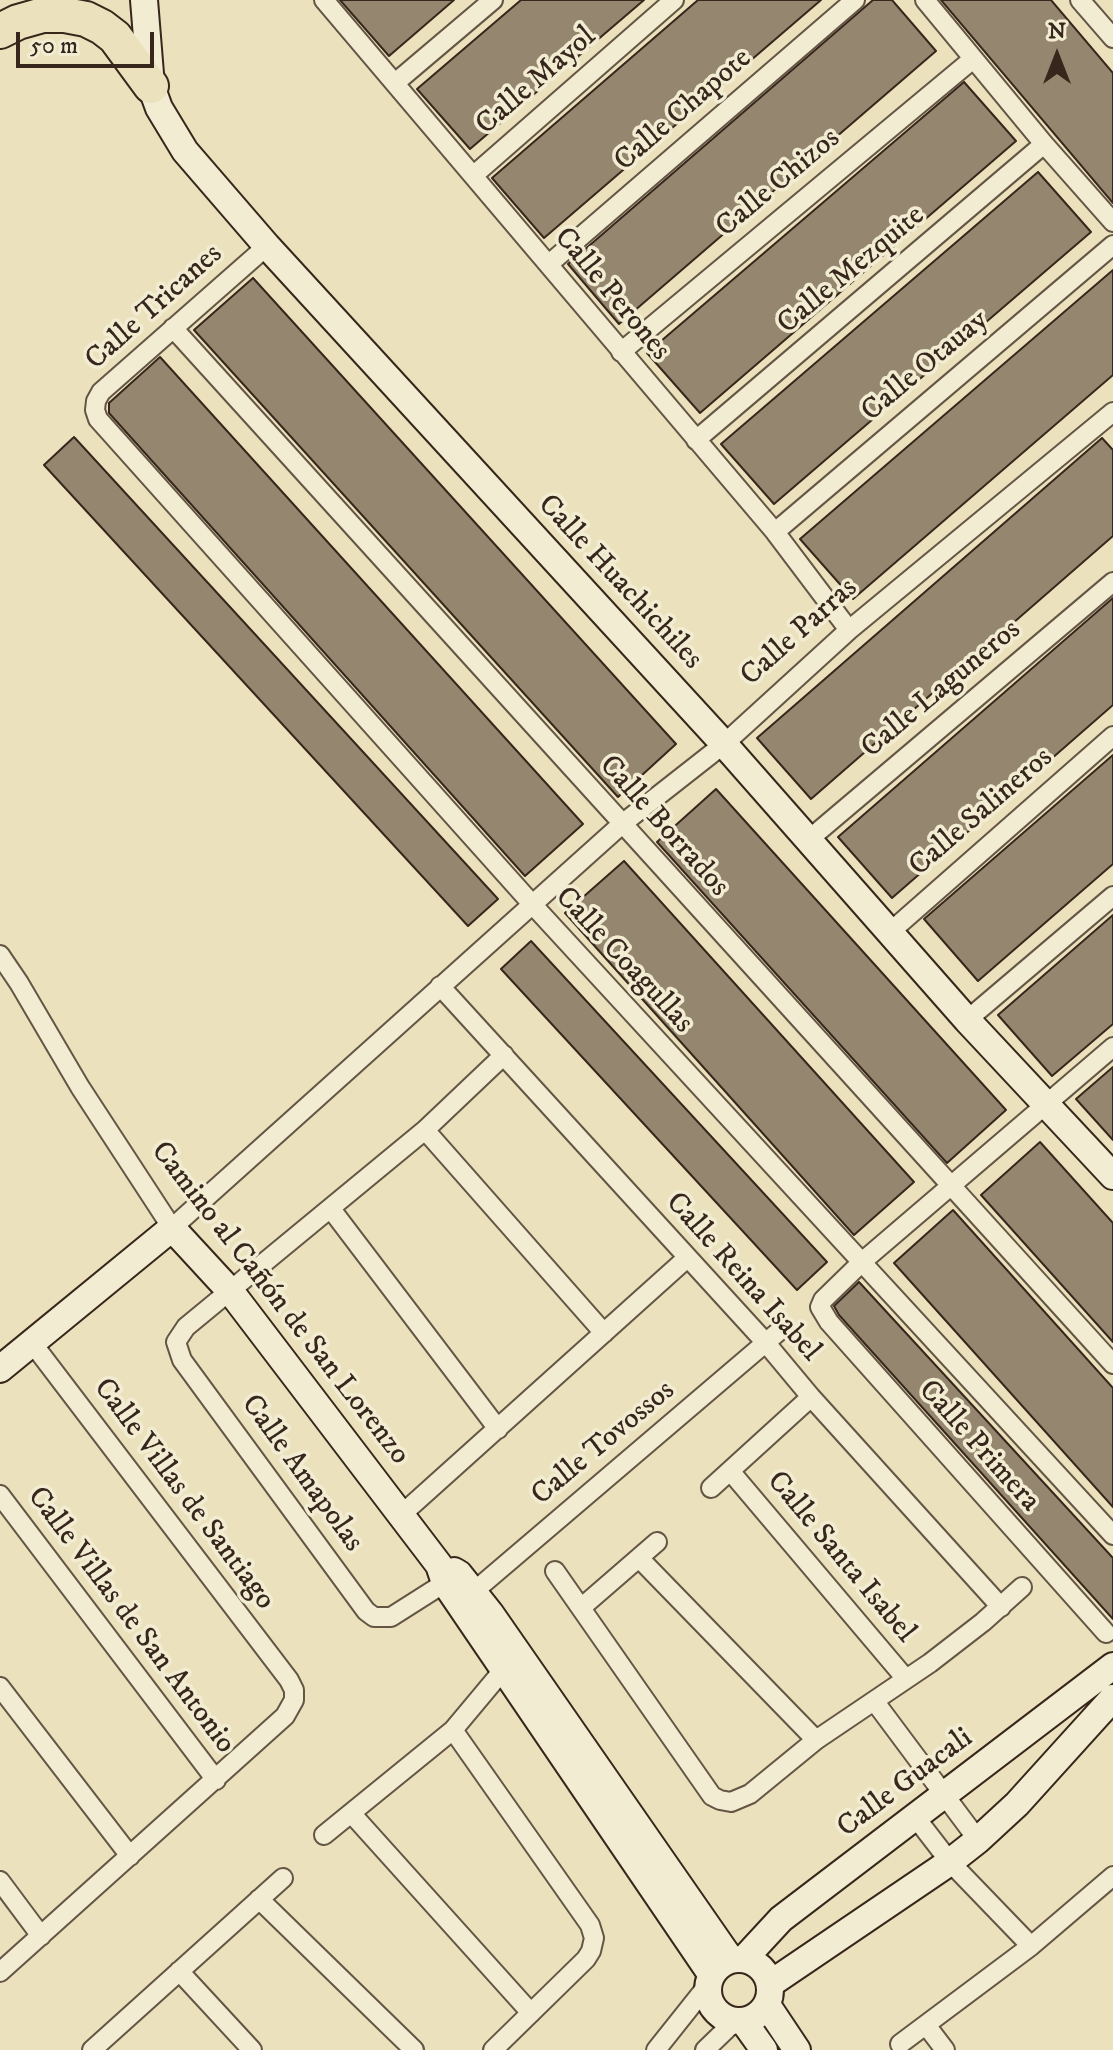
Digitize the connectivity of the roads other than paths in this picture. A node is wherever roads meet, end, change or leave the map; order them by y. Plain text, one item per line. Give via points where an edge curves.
1 (144, 0) edge
2 (324, 0) edge
3 (493, 0) edge
4 (674, 0) edge
5 (855, 0) edge
6 (925, 0) edge
7 (1080, 0) edge
8 (0, 31) edge
9 (1113, 38) edge
10 (973, 59) junction
11 (395, 83) junction
12 (151, 86) junction
13 (1044, 144) junction
14 (474, 175) junction
15 (1113, 222) edge
16 (1113, 245) edge
17 (267, 246) junction
18 (549, 264) junction
19 (173, 328) junction
20 (621, 352) junction
21 (1113, 412) edge
22 (98, 419) joint
23 (696, 440) junction
24 (775, 532) junction
25 (1113, 582) edge
26 (849, 630) junction
27 (1113, 736) edge
28 (724, 744) junction
29 (622, 824) junction
30 (807, 841) junction
31 (1113, 896) edge
32 (532, 904) junction
33 (889, 933) junction
34 (0, 955) edge
35 (440, 986) junction
36 (967, 1020) junction
37 (1113, 1047) edge
38 (504, 1055) junction
39 (1046, 1103) junction
40 (425, 1130) junction
41 (1113, 1176) edge
42 (950, 1185) junction
43 (331, 1209) junction
44 (172, 1228) junction
45 (687, 1258) junction
46 (863, 1261) junction
47 (231, 1292) junction
48 (784, 1327) dead end
49 (604, 1333) junction
50 (766, 1343) junction
51 (33, 1344) junction
52 (1113, 1364) edge
53 (0, 1369) edge
54 (811, 1397) junction
55 (498, 1429) junction
56 (731, 1472) junction
57 (711, 1488) dead end
58 (0, 1495) edge
59 (401, 1515) junction
60 (1113, 1535) edge
61 (657, 1542) dead end
62 (639, 1558) junction
63 (555, 1571) dead end
64 (455, 1583) junction
65 (1022, 1587) dead end
66 (582, 1607) junction
67 (1001, 1607) junction
68 (1106, 1633) dead end
69 (1113, 1666) edge
70 (504, 1669) junction
71 (906, 1679) junction
72 (0, 1687) edge
73 (1084, 1690) junction
74 (875, 1702) junction
75 (1107, 1704) edge
76 (453, 1730) junction
77 (816, 1740) junction
78 (216, 1780) junction
79 (945, 1795) junction
80 (351, 1813) junction
81 (916, 1818) junction
82 (324, 1835) dead end
83 (978, 1840) junction
84 (130, 1856) junction
85 (950, 1862) junction
86 (1113, 1876) edge
87 (283, 1878) dead end
88 (0, 1881) edge
89 (259, 1899) junction
90 (41, 1936) junction
91 (1031, 1946) junction
92 (724, 1970) junction
93 (179, 1971) junction
94 (0, 1972) edge
95 (768, 1995) junction
96 (531, 2013) junction
97 (739, 2022) junction
98 (926, 2025) junction
99 (900, 2044) dead end
100 (92, 2050) edge
101 (252, 2050) edge
102 (414, 2050) edge
103 (493, 2050) edge
104 (656, 2050) edge
105 (705, 2050) edge
106 (764, 2050) edge
107 (797, 2050) edge
108 (945, 2050) edge

1 - 12 street, Calle Huachichiles
2 - 11 street, Calle Perones
3 - 11 street
4 - 14 street, Calle Mayol
5 - 18 street, Calle Chapote
6 - 10 street
7 - 9 street
8 - 12 highway via 43,15 86,19 115,37
10 - 13 street
10 - 20 street, Calle Chizos
11 - 14 street, Calle Perones
12 - 17 street, Calle Huachichiles via 185,151
13 - 15 street
13 - 23 street, Calle Mezquite
14 - 18 street, Calle Perones
16 - 24 street, Calle Otauay
17 - 19 street, Calle Tricanes
17 - 28 street, Calle Huachichiles
18 - 20 street, Calle Perones
19 - 22 street, Calle Tricanes via 101,392
19 - 29 street, Calle Borrados
20 - 23 street, Calle Perones
21 - 26 street, Calle Parras
22 - 32 street, Calle Coagullas
23 - 24 street, Calle Perones
24 - 26 street, Calle Perones
25 - 30 street, Calle Laguneros
26 - 28 street, Calle Parras
27 - 33 street, Calle Salineros
28 - 29 street, Calle Parras
28 - 30 street, Calle Huachichiles
29 - 32 street, Calle Parras
29 - 42 street, Calle Borrados
30 - 33 street, Calle Huachichiles
31 - 36 street
32 - 35 street, Calle Parras
32 - 46 street, Calle Coagullas
33 - 36 street, Calle Huachichiles
34 - 44 street, Camino al Cañón de San Lorenzo
35 - 38 street, Calle Reina Isabel
35 - 44 street, Calle Parras
36 - 39 street, Calle Huachichiles
37 - 39 street
38 - 40 street
38 - 45 street, Calle Reina Isabel
39 - 41 street, Calle Huachichiles
39 - 42 street
40 - 43 street
40 - 49 street
42 - 46 street
42 - 52 street, Calle Borrados
43 - 47 street
43 - 55 street
44 - 47 street, Camino al Cañón de San Lorenzo
44 - 51 street
45 - 49 street
45 - 50 street, Calle Reina Isabel
46 - 60 street, Calle Coagullas
46 - 68 street, Calle Primera via 826,1296 820,1307 824,1316
47 - 59 street, Camino al Cañón de San Lorenzo
47 - 64 street, Calle Amapolas via 180,1334 176,1342 182,1360 366,1611 391,1617
48 - 50 street, Calle Tovossos
49 - 55 street
50 - 54 street, Calle Reina Isabel
50 - 64 street, Calle Tovossos
51 - 53 street
51 - 78 street, Calle Villas de Santiago via 294,1690 291,1710
54 - 56 street, Calle Santa Isabel
54 - 67 street, Calle Reina Isabel
55 - 59 street
56 - 57 street, Calle Santa Isabel
56 - 71 street, Calle Santa Isabel
58 - 78 street, Calle Villas de San Antonio
59 - 64 street, Camino al Cañón de San Lorenzo
61 - 62 street
62 - 66 street
62 - 77 street
63 - 66 street
64 - 70 street, Camino al Cañón de San Lorenzo
64 - 92 street, Camino al Cañón de San Lorenzo
65 - 67 street
66 - 77 street via 712,1796 731,1802 750,1794
67 - 71 street
69 - 73 street, Calle Guacali
70 - 76 street
70 - 92 street, Camino al Cañón de San Lorenzo
71 - 74 street
72 - 84 street
73 - 75 street
73 - 79 street, Calle Guacali
74 - 77 street
74 - 79 street
75 - 83 street
76 - 80 street
76 - 96 street via 594,1938 586,1959
78 - 84 street
79 - 81 street, Calle Guacali
79 - 83 street
80 - 82 street
80 - 96 street
81 - 85 street
81 - 92 street, Calle Guacali via 781,1919
83 - 85 street
84 - 90 street
85 - 91 street
85 - 95 street
86 - 91 street
87 - 89 street
88 - 90 street
89 - 93 street
89 - 102 street
90 - 94 street
91 - 98 street
92 - 95 street via 756,1964 765,1972
92 - 97 street via 708,1998 722,2017
92 - 104 street, Calle Guacali
93 - 100 street
93 - 101 street
95 - 97 street via 759,2015
95 - 107 street
96 - 103 street
97 - 105 street
97 - 106 street
98 - 99 street
98 - 108 street

